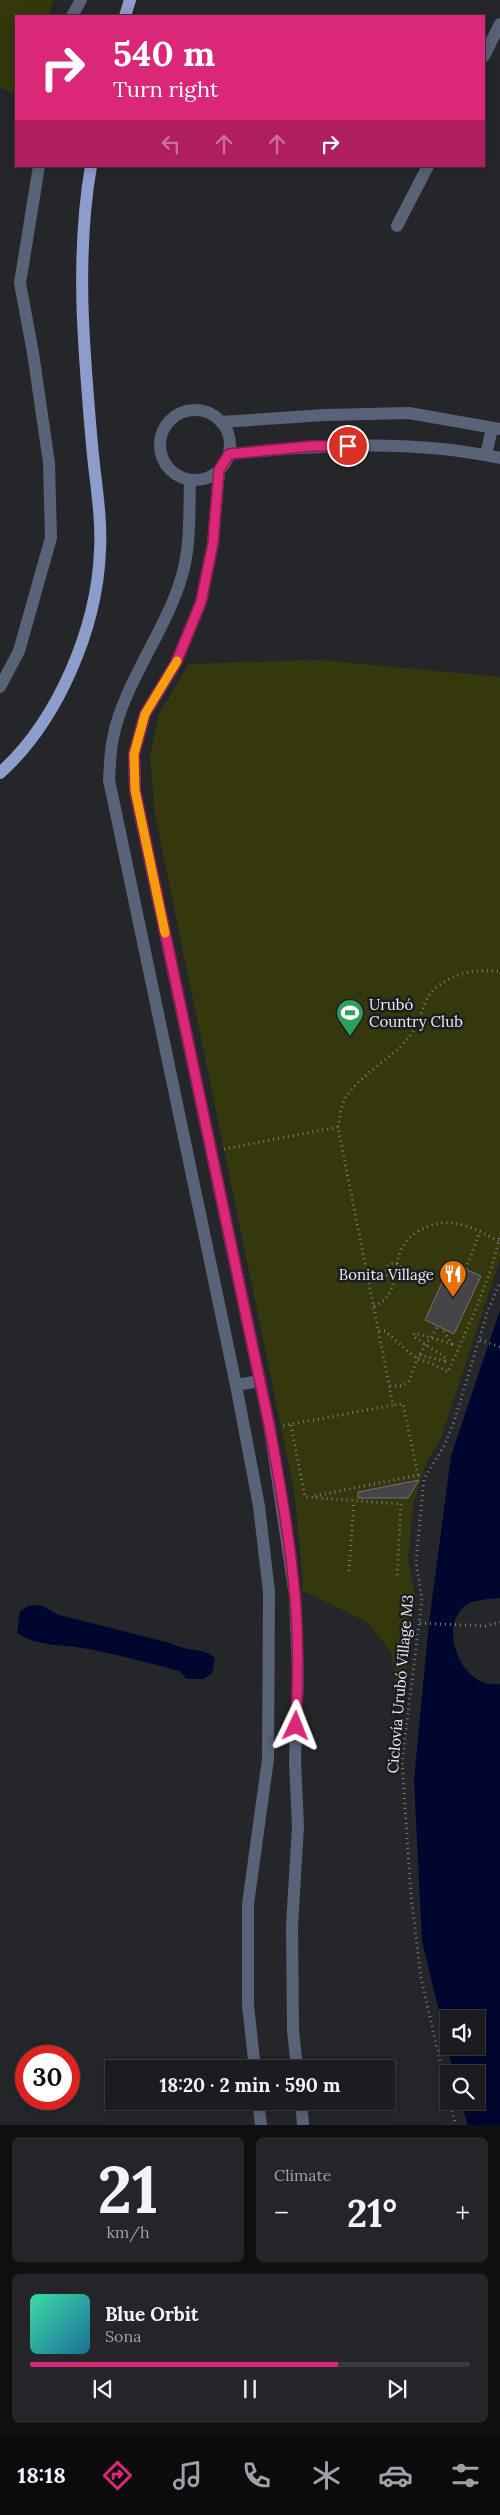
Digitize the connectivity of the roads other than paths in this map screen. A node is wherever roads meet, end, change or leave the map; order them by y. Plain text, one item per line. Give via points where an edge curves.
1 (81, 0) edge
2 (130, 0) edge
3 (73, 15) edge
4 (125, 15) edge
5 (500, 24) edge
6 (485, 54) edge
7 (39, 167) edge
8 (91, 167) edge
9 (427, 167) edge
10 (397, 226) dead end
11 (221, 422) junction
12 (496, 428) edge
13 (229, 454) junction
14 (486, 455) junction
15 (500, 458) edge
16 (219, 470) junction
17 (190, 480) junction
18 (0, 687) edge
19 (112, 750) junction
20 (134, 754) junction
21 (0, 773) edge
22 (260, 1381) junction
23 (236, 1385) junction
24 (254, 2060) edge
25 (296, 2060) edge
26 (259, 2110) edge
27 (302, 2110) edge
28 (261, 2125) edge
29 (303, 2125) edge

1 - 3 street
2 - 4 main road
5 - 6 street
7 - 18 street via 20,283 49,463 52,538 19,650
8 - 21 main road via 81,289 100,550 94,601 83,642 56,705
9 - 10 street
11 - 12 street via 409,413
11 - 13 street via 230,444
11 - 17 street via 200,410 176,415 167,423 161,440 162,458 169,469
12 - 14 street
13 - 14 street via 313,446 401,445
13 - 16 street
14 - 15 street
16 - 17 street via 210,477
16 - 20 street via 213,543 201,602 176,663 145,714
17 - 19 street via 189,532 182,578 128,694 113,737
19 - 20 street
19 - 23 street via 109,780
20 - 22 street via 135,790
22 - 23 street
22 - 25 street via 281,1493 295,1596 298,1826 292,1926
23 - 24 street via 258,1506 269,1592 268,1759 248,1904 248,2005
26 - 28 street
27 - 29 street

